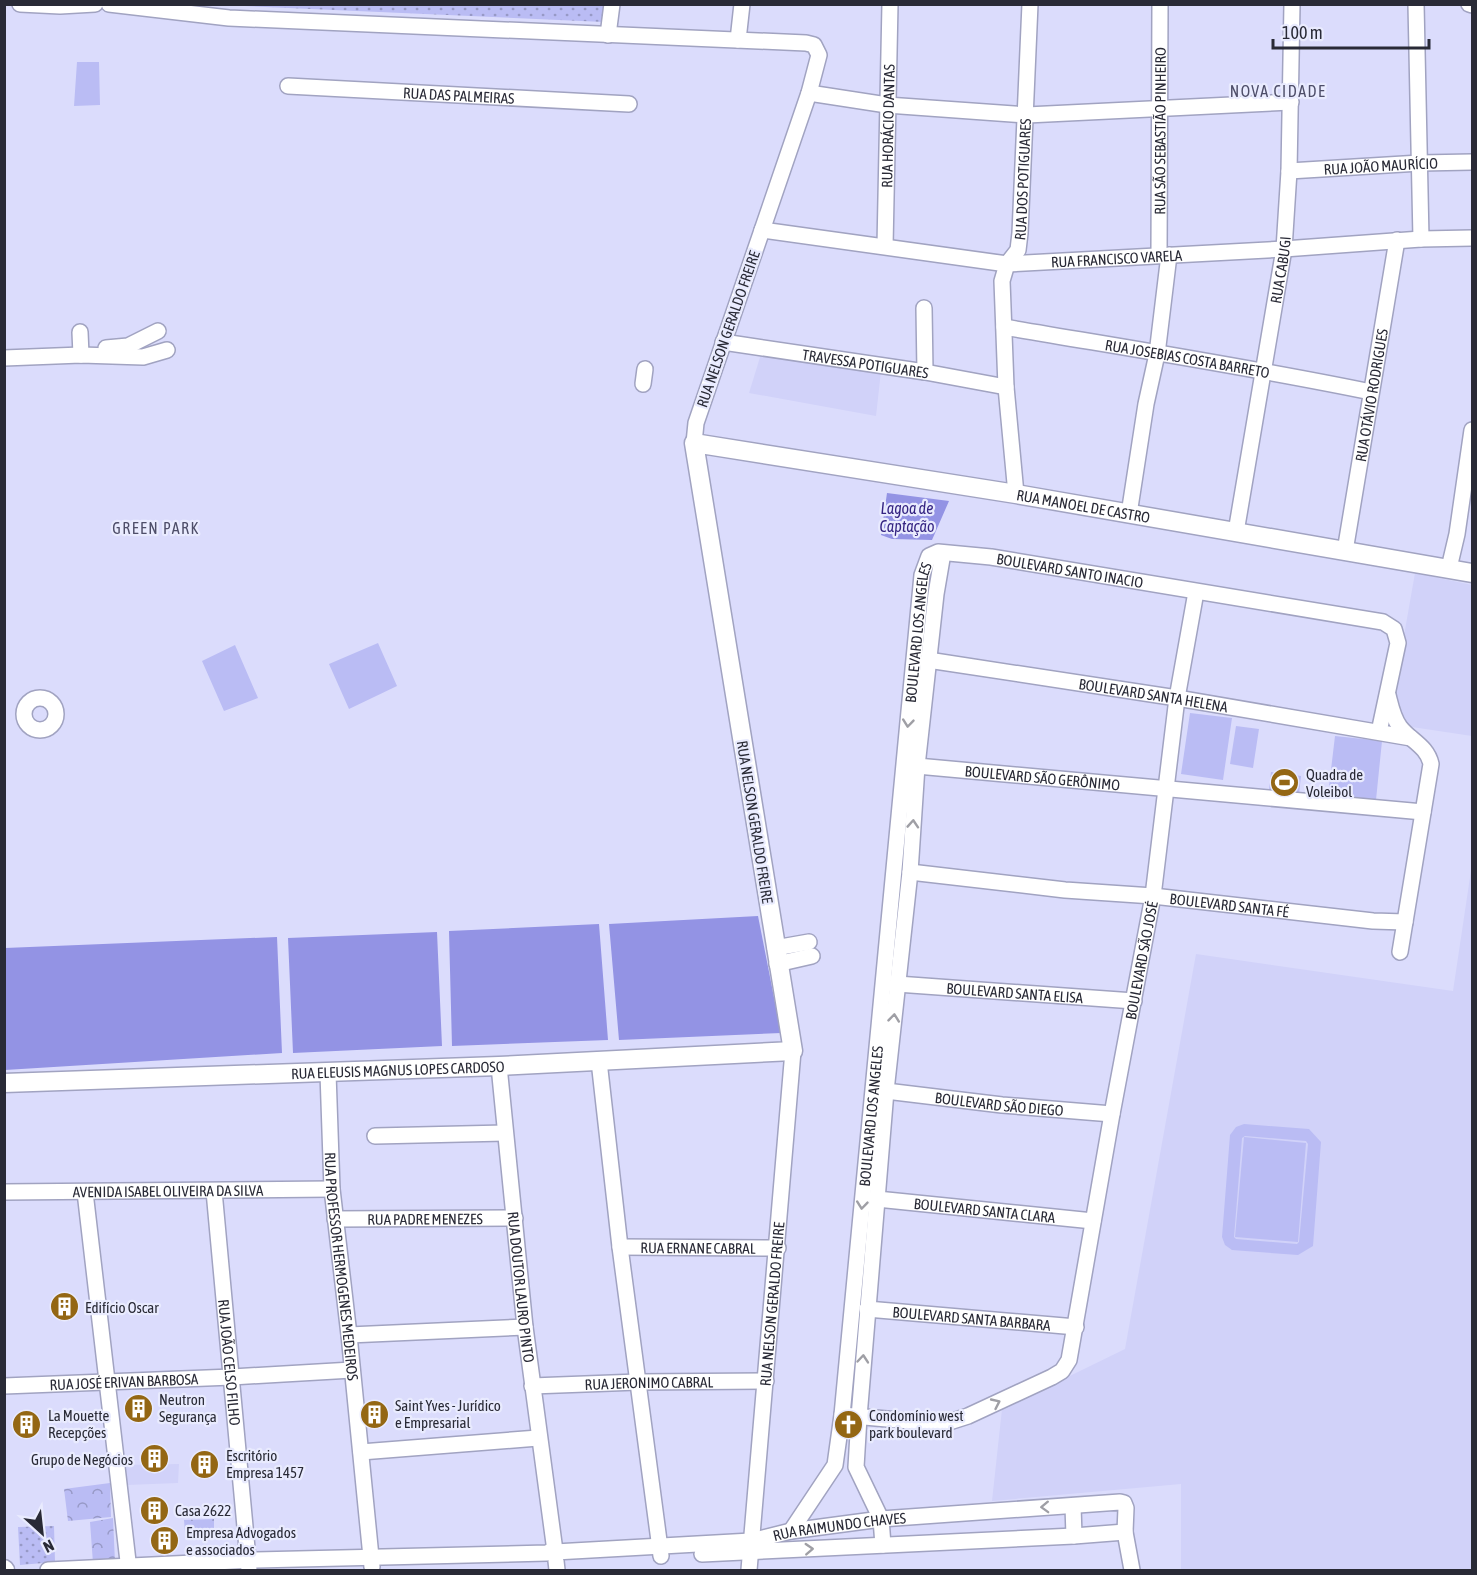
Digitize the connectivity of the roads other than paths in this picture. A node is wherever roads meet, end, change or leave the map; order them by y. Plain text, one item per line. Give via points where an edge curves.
1 (20, 4) edge
2 (95, 4) edge
3 (109, 4) edge
4 (612, 4) edge
5 (742, 4) edge
6 (890, 4) edge
7 (1030, 4) edge
8 (1160, 4) edge
9 (1292, 4) edge
10 (1416, 4) edge
11 (608, 35) junction
12 (738, 40) junction
13 (288, 86) dead end
14 (809, 93) junction
15 (1291, 102) junction
16 (629, 104) dead end
17 (887, 105) junction
18 (1160, 110) junction
19 (1027, 115) junction
20 (1473, 162) edge
21 (1420, 163) junction
22 (1289, 171) junction
23 (762, 230) junction
24 (1473, 238) edge
25 (1421, 239) junction
26 (1397, 240) junction
27 (885, 246) junction
28 (1284, 249) junction
29 (1164, 255) junction
30 (1007, 264) junction
31 (924, 308) dead end
32 (1004, 327) junction
33 (158, 331) dead end
34 (723, 342) junction
35 (81, 344) junction
36 (4, 350) edge
37 (167, 350) dead end
38 (1157, 354) junction
39 (4, 358) edge
40 (1265, 370) junction
41 (925, 372) junction
42 (1006, 387) junction
43 (1371, 392) junction
44 (1473, 430) edge
45 (694, 443) junction
46 (1016, 494) junction
47 (1129, 514) junction
48 (1236, 532) junction
49 (1345, 551) junction
50 (943, 553) joint
51 (1449, 568) junction
52 (1473, 573) edge
53 (1196, 592) junction
54 (928, 593) junction
55 (928, 660) junction
56 (1388, 692) junction
57 (1177, 699) junction
58 (1379, 732) junction
59 (1411, 738) junction
60 (917, 766) junction
61 (1168, 789) junction
62 (1423, 812) junction
63 (910, 872) junction
64 (1153, 896) junction
65 (898, 908) junction
66 (1405, 922) junction
67 (810, 949) dead end
68 (893, 950) junction
69 (1400, 952) dead end
70 (776, 956) junction
71 (897, 984) junction
72 (1134, 1001) junction
73 (793, 1051) junction
74 (599, 1061) junction
75 (499, 1066) junction
76 (328, 1072) junction
77 (4, 1083) edge
78 (886, 1091) junction
79 (1112, 1114) junction
80 (877, 1125) junction
81 (506, 1133) junction
82 (375, 1136) dead end
83 (873, 1165) junction
84 (332, 1189) junction
85 (214, 1191) junction
86 (4, 1192) edge
87 (85, 1192) junction
88 (877, 1199) junction
89 (515, 1218) junction
90 (335, 1219) junction
91 (1093, 1221) junction
92 (620, 1247) junction
93 (778, 1248) junction
94 (867, 1310) junction
95 (1076, 1326) junction
96 (525, 1327) junction
97 (349, 1335) junction
98 (352, 1370) junction
99 (232, 1377) junction
100 (107, 1380) junction
101 (766, 1381) junction
102 (638, 1382) junction
103 (4, 1386) edge
104 (532, 1386) junction
105 (842, 1415) junction
106 (859, 1417) junction
107 (538, 1438) junction
108 (361, 1452) junction
109 (835, 1465) junction
110 (856, 1467) junction
111 (1073, 1506) junction
112 (981, 1512) junction
113 (881, 1519) junction
114 (791, 1531) junction
115 (1125, 1532) junction
116 (1074, 1536) junction
117 (986, 1540) junction
118 (883, 1545) junction
119 (751, 1547) junction
120 (661, 1551) junction
121 (552, 1559) edge
122 (372, 1562) junction
123 (253, 1567) edge
124 (129, 1568) edge
125 (48, 1570) edge
126 (749, 1570) edge
127 (1132, 1570) edge

1 - 2 street
3 - 11 street via 229,18
4 - 11 street
5 - 12 street
6 - 17 street, RUA HORÁCIO DANTAS
7 - 19 street, RUA DOS POTIGUARES
8 - 18 street, RUA SÃO SEBASTIÃO PINHEIRO
9 - 15 street, RUA CABUGI
10 - 21 street
11 - 12 street
12 - 14 street, RUA NELSON GERALDO FREIRE via 814,45 819,55
13 - 16 street, RUA DAS PALMEIRAS
14 - 17 street
14 - 23 street, RUA NELSON GERALDO FREIRE
15 - 18 street
15 - 22 street, RUA CABUGI
17 - 19 street
17 - 27 street, RUA HORÁCIO DANTAS
18 - 19 street
18 - 29 street, RUA SÃO SEBASTIÃO PINHEIRO
19 - 30 street, RUA DOS POTIGUARES via 1019,245
20 - 21 street, RUA JOÃO MAURÍCIO
21 - 22 street, RUA JOÃO MAURÍCIO
21 - 25 street
22 - 28 street, RUA CABUGI
23 - 27 street, RUA FRANCISCO VARELA
23 - 34 street, RUA NELSON GERALDO FREIRE
24 - 25 street, RUA FRANCISCO VARELA
25 - 26 street, RUA FRANCISCO VARELA
26 - 28 street, RUA FRANCISCO VARELA
26 - 43 street, RUA OTÁVIO RODRIGUES
27 - 30 street, RUA FRANCISCO VARELA
28 - 29 street, RUA FRANCISCO VARELA
28 - 40 street, RUA CABUGI
29 - 30 street, RUA FRANCISCO VARELA
29 - 38 street, RUA SÃO SEBASTIÃO PINHEIRO
30 - 32 street, RUA DOS POTIGUARES via 1002,282
31 - 41 street
32 - 38 street, RUA JOSEBIAS COSTA BARRETO
32 - 42 street, RUA DOS POTIGUARES
33 - 35 street via 124,347
34 - 41 street, TRAVESSA POTIGUARES
34 - 45 street, RUA NELSON GERALDO FREIRE via 696,423
35 - 36 street
35 - 37 street via 143,357
35 - 39 street
38 - 40 street, RUA JOSEBIAS COSTA BARRETO
38 - 47 street, RUA SÃO SEBASTIÃO PINHEIRO
40 - 43 street, RUA JOSEBIAS COSTA BARRETO
40 - 48 street, RUA CABUGI
41 - 42 street, TRAVESSA POTIGUARES
42 - 46 street, RUA DOS POTIGUARES
43 - 49 street, RUA OTÁVIO RODRIGUES
44 - 51 street
45 - 46 main road, RUA MANOEL DE CASTRO
45 - 70 main road, RUA NELSON GERALDO FREIRE
46 - 47 main road, RUA MANOEL DE CASTRO
47 - 48 main road, RUA MANOEL DE CASTRO
48 - 49 main road, RUA MANOEL DE CASTRO
49 - 51 main road, RUA MANOEL DE CASTRO
50 - 53 street, BOULEVARD SANTO INACIO via 991,557
50 - 54 street, BOULEVARD LOS ANGELES via 933,553 926,560
51 - 52 main road, RUA MANOEL DE CASTRO
53 - 56 street via 1388,624 1398,643
53 - 57 street, BOULEVARD SÃO JOSÉ
54 - 55 street, BOULEVARD LOS ANGELES
54 -> 65 street, BOULEVARD LOS ANGELES
55 - 57 street, BOULEVARD SANTA HELENA
55 - 60 street, BOULEVARD LOS ANGELES
56 - 58 street
56 - 59 street via 1394,718
57 - 58 street, BOULEVARD SANTA HELENA
57 - 61 street, BOULEVARD SÃO JOSÉ
58 - 59 street, BOULEVARD SANTA HELENA
59 - 62 street via 1425,749 1431,764
60 - 61 street, BOULEVARD SÃO GERÔNIMO
63 -> 60 street, BOULEVARD LOS ANGELES
61 - 62 street
61 - 64 street, BOULEVARD SÃO JOSÉ
62 - 66 street
63 - 64 street, BOULEVARD SANTA FÉ
63 - 65 street, BOULEVARD LOS ANGELES
64 - 66 street, BOULEVARD SANTA FÉ
64 - 72 street, BOULEVARD SÃO JOSÉ
65 - 68 street, BOULEVARD LOS ANGELES
66 - 69 street
67 - 70 street
68 - 71 street, BOULEVARD LOS ANGELES
68 - 80 street, BOULEVARD LOS ANGELES
70 - 73 main road, RUA NELSON GERALDO FREIRE
71 - 72 street, BOULEVARD SANTA ELISA
78 -> 71 street, BOULEVARD LOS ANGELES
72 - 79 street, BOULEVARD SÃO JOSÉ
73 - 74 main road, RUA ELEUSIS MAGNUS LOPES CARDOSO
73 - 93 street, RUA NELSON GERALDO FREIRE
74 - 75 main road, RUA ELEUSIS MAGNUS LOPES CARDOSO
74 - 92 street
75 - 76 main road, RUA ELEUSIS MAGNUS LOPES CARDOSO
75 - 81 street, RUA DOUTOR LAURO PINTO
76 - 77 main road, RUA ELEUSIS MAGNUS LOPES CARDOSO
76 - 84 street, RUA PROFESSOR HERMOGENES MEDEIROS
78 - 79 street, BOULEVARD SÃO DIEGO
78 - 80 street, BOULEVARD LOS ANGELES
79 - 91 street, BOULEVARD SÃO JOSÉ
80 - 83 street, BOULEVARD LOS ANGELES
81 - 82 street
81 - 89 street, RUA DOUTOR LAURO PINTO
83 - 88 street, BOULEVARD LOS ANGELES
83 -> 105 street, BOULEVARD LOS ANGELES
84 - 85 street, AVENIDA ISABEL OLIVEIRA DA SILVA
84 - 90 street, RUA PROFESSOR HERMOGENES MEDEIROS
85 - 87 street, AVENIDA ISABEL OLIVEIRA DA SILVA
85 - 99 street, RUA JOÃO CELSO FILHO
86 - 87 street, AVENIDA ISABEL OLIVEIRA DA SILVA
87 - 100 street
88 - 91 street, BOULEVARD SANTA CLARA
88 - 94 street, BOULEVARD LOS ANGELES
89 - 90 street, RUA PADRE MENEZES
89 - 96 street, RUA DOUTOR LAURO PINTO
90 - 97 street, RUA PROFESSOR HERMOGENES MEDEIROS
91 - 95 street, BOULEVARD SÃO JOSÉ
92 - 93 street, RUA ERNANE CABRAL
92 - 102 street
93 - 101 street, RUA NELSON GERALDO FREIRE
94 - 95 street, BOULEVARD SANTA BARBARA
106 -> 94 street, BOULEVARD LOS ANGELES
106 -> 95 street, BOULEVARD SÃO JOSÉ via 943,1424 968,1416 1062,1371 1070,1360
96 - 97 street via 478,1324
96 - 104 street, RUA DOUTOR LAURO PINTO
97 - 98 street, RUA PROFESSOR HERMOGENES MEDEIROS
98 - 99 street, RUA JOSÉ ERIVAN BARBOSA
98 - 108 street, RUA PROFESSOR HERMOGENES MEDEIROS
99 - 100 street, RUA JOSÉ ERIVAN BARBOSA
99 - 123 street, RUA JOÃO CELSO FILHO
100 - 103 street, RUA JOSÉ ERIVAN BARBOSA
100 - 124 street
101 - 102 street, RUA JERONIMO CABRAL
101 - 119 street, RUA NELSON GERALDO FREIRE
102 - 104 street, RUA JERONIMO CABRAL
102 - 120 street
104 - 107 street, RUA DOUTOR LAURO PINTO
105 - 106 street, BOULEVARD SÃO JOSÉ
105 - 109 street, BOULEVARD LOS ANGELES
106 - 110 street, BOULEVARD LOS ANGELES
107 - 108 street
107 - 121 street, RUA DOUTOR LAURO PINTO
108 - 122 street, RUA PROFESSOR HERMOGENES MEDEIROS
109 - 110 street
109 - 114 street, BOULEVARD LOS ANGELES
110 - 113 street, BOULEVARD LOS ANGELES
111 -> 112 street, RUA RAIMUNDO CHAVES
111 - 115 street, RUA RAIMUNDO CHAVES via 1124,1503
111 - 116 street
112 - 113 street, RUA RAIMUNDO CHAVES
112 - 117 street
113 - 114 street, RUA RAIMUNDO CHAVES
113 - 118 street, BOULEVARD LOS ANGELES
114 - 119 street, RUA RAIMUNDO CHAVES
115 - 116 street, RUA RAIMUNDO CHAVES
115 - 127 street
116 - 117 street, RUA RAIMUNDO CHAVES
117 - 118 street, RUA RAIMUNDO CHAVES
119 -> 118 street, RUA RAIMUNDO CHAVES
119 - 120 street, RUA RAIMUNDO CHAVES
119 - 126 street, RUA NELSON GERALDO FREIRE
120 - 121 street, RUA RAIMUNDO CHAVES
121 - 122 street, RUA RAIMUNDO CHAVES
122 - 123 street, RUA RAIMUNDO CHAVES
123 - 124 street, RUA RAIMUNDO CHAVES
124 - 125 street, RUA RAIMUNDO CHAVES

